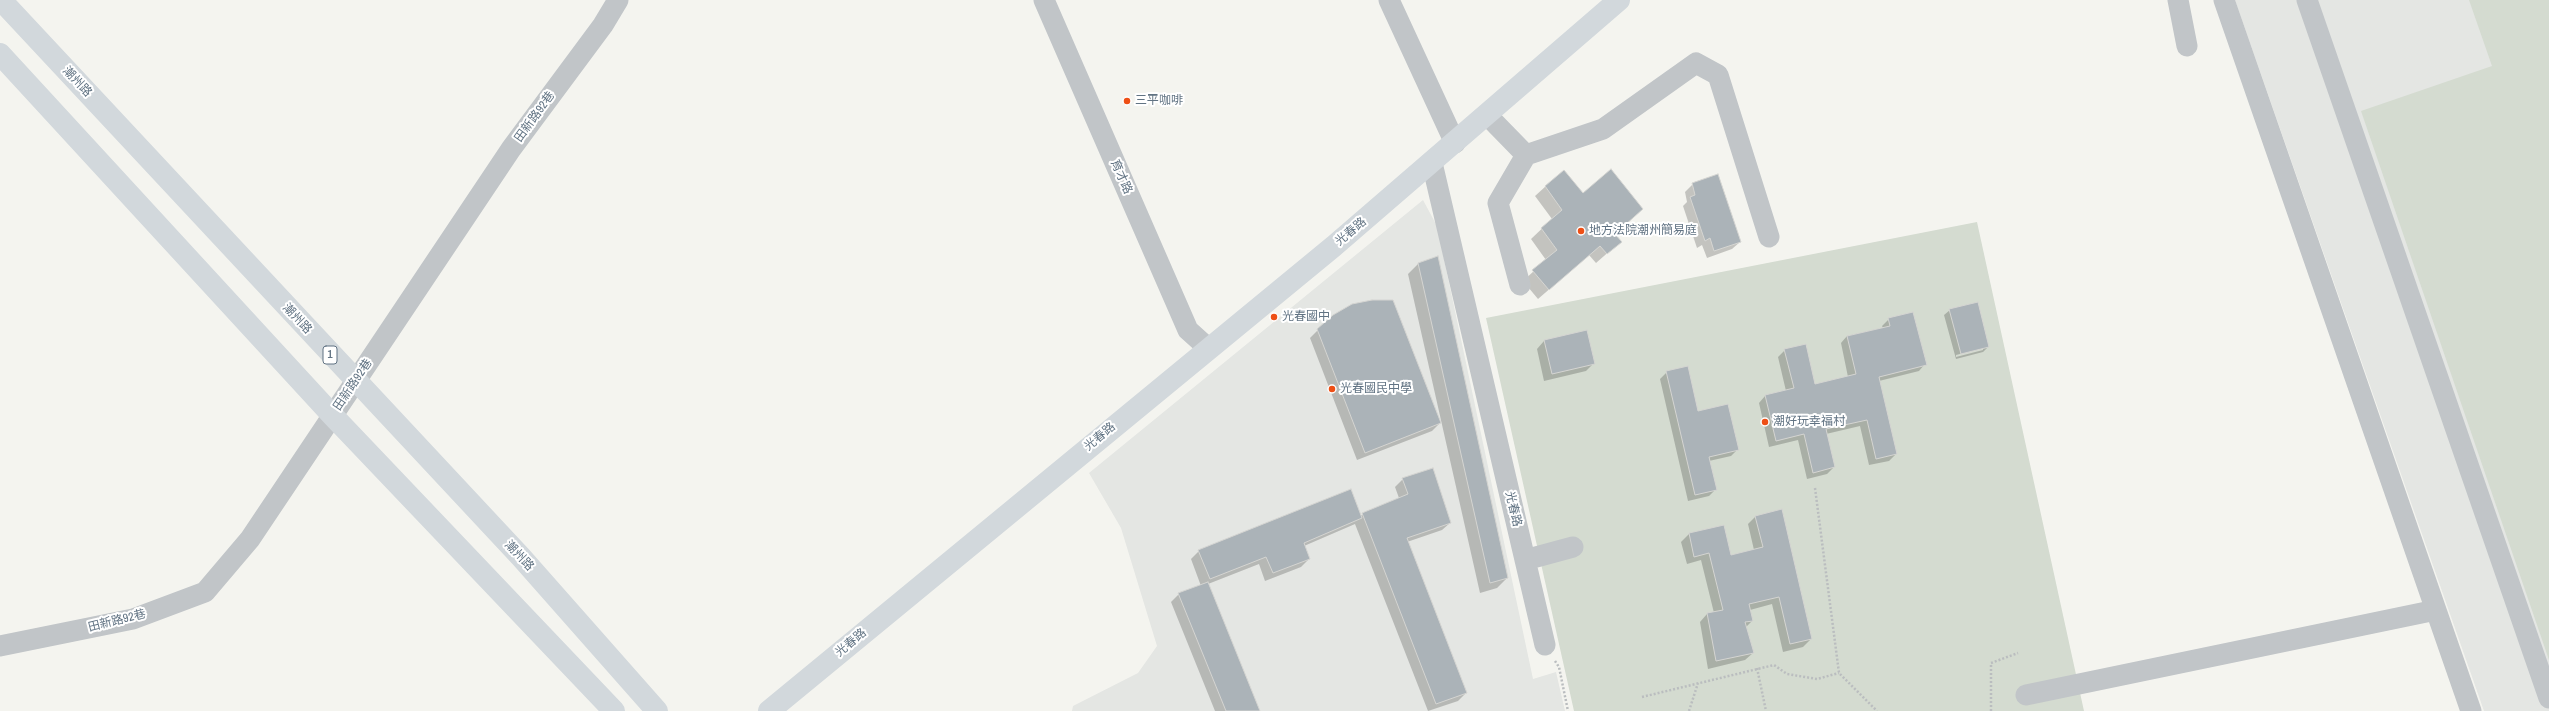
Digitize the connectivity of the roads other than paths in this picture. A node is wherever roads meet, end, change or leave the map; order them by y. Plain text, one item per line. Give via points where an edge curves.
1 (1, 0) edge
2 (618, 0) edge
3 (1044, 0) edge
4 (1389, 0) edge
5 (1619, 0) edge
6 (2178, 0) edge
7 (2224, 0) edge
8 (2307, 0) edge
9 (2187, 46) dead end
10 (0, 54) edge
11 (1486, 115) junction
12 (1455, 143) junction
13 (1526, 155) junction
14 (1432, 163) junction
15 (1769, 237) dead end
16 (1520, 285) dead end
17 (1208, 348) junction
18 (355, 382) junction
19 (332, 416) junction
20 (1573, 547) dead end
21 (1525, 560) junction
22 (2436, 610) junction
23 (1545, 645) road end
24 (0, 646) edge
25 (2026, 695) dead end
26 (2549, 698) edge
27 (614, 711) edge
28 (657, 711) edge
29 (768, 711) edge
30 (2471, 711) edge

1 - 18 main road, 潮州路 / 1
2 - 18 street, 田新路92巷 via 603,25 511,149
3 - 17 street, 育才路 via 1188,330
4 - 12 street
5 - 11 main road, 光春路
6 - 9 street
7 - 22 street
8 - 26 street
10 - 19 main road
11 - 12 main road, 光春路
11 - 13 street
12 - 14 main road, 光春路
13 - 15 street via 1603,129 1696,63 1718,75
13 - 16 street via 1498,203
14 - 17 main road, 光春路
14 - 21 street, 光春路
17 - 29 main road, 光春路
18 - 19 street, 田新路92巷
18 - 28 main road, 潮州路 / 1 via 521,557
19 - 24 street, 田新路92巷 via 250,539 205,592 133,619
19 - 27 main road
20 - 21 street
21 - 23 street, 光春路
22 - 25 street
22 - 30 street

